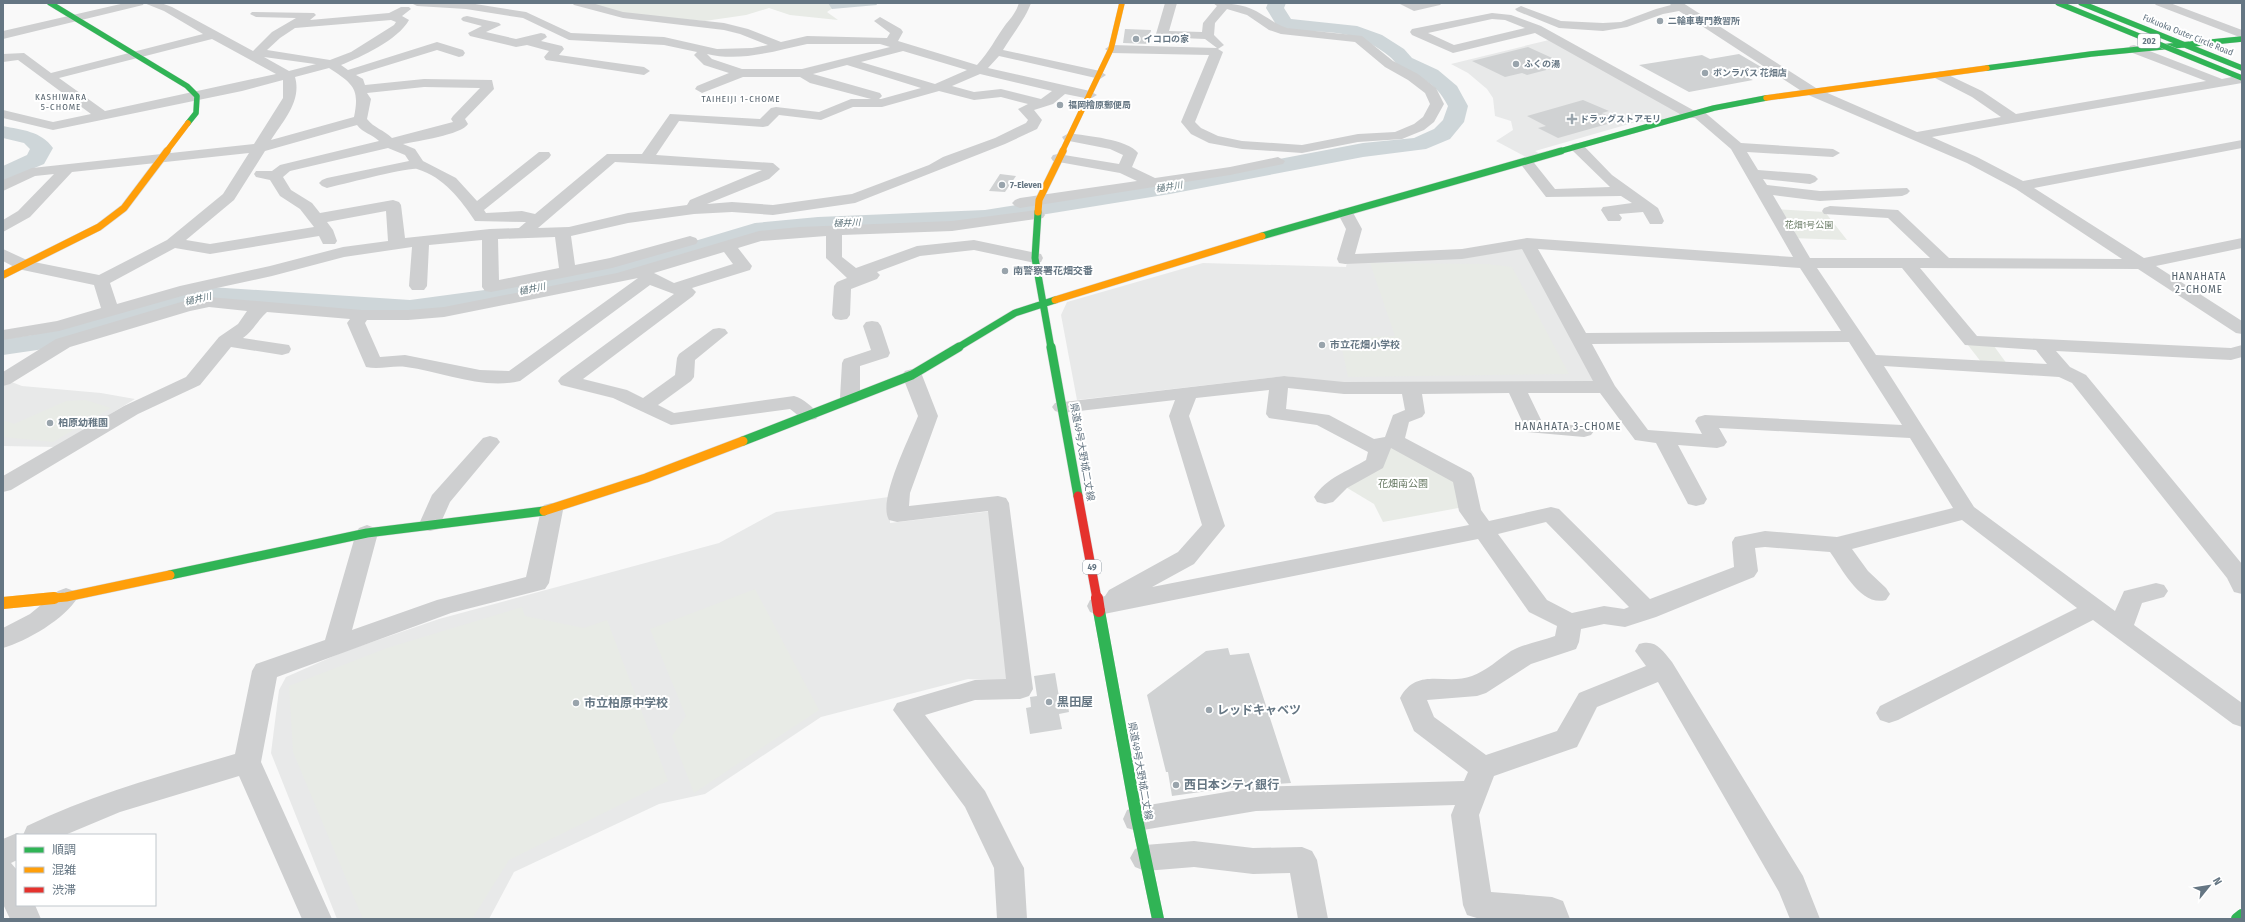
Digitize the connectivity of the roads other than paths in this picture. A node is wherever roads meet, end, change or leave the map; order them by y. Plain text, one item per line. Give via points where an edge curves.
1 (50, 3) edge
2 (139, 3) edge
3 (150, 3) edge
4 (417, 3) edge
5 (578, 3) edge
6 (1025, 3) edge
7 (1122, 3) edge
8 (1171, 3) edge
9 (1404, 3) edge
10 (1436, 3) edge
11 (2057, 3) edge
12 (2074, 3) edge
13 (2081, 3) edge
14 (2160, 3) edge
15 (1222, 4) edge
16 (1504, 5) dead end
17 (1678, 5) edge
18 (256, 14) dead end
19 (392, 16) junction
20 (76, 17) junction
21 (880, 21) dead end
22 (292, 25) junction
23 (1536, 29) junction
24 (558, 32) junction
25 (2242, 34) edge
26 (3, 35) edge
27 (212, 35) junction
28 (1208, 36) junction
29 (2242, 39) edge
30 (527, 41) junction
31 (891, 42) junction
32 (3, 44) edge
33 (2183, 44) junction
34 (779, 46) junction
35 (2161, 46) junction
36 (904, 47) junction
37 (699, 49) junction
38 (1111, 49) junction
39 (2134, 49) junction
40 (996, 52) junction
41 (1217, 52) junction
42 (134, 54) junction
43 (459, 54) dead end
44 (20, 56) junction
45 (550, 57) junction
46 (3, 58) edge
47 (845, 61) junction
48 (896, 62) dead end
49 (331, 64) junction
50 (539, 64) dead end
51 (1057, 64) junction
52 (2242, 68) edge
53 (871, 69) junction
54 (980, 70) junction
55 (644, 71) dead end
56 (2242, 71) edge
57 (741, 73) junction
58 (802, 73) junction
59 (347, 74) junction
60 (1100, 75) junction
61 (1940, 75) junction
62 (288, 76) junction
63 (49, 77) junction
64 (2242, 79) edge
65 (1030, 82) junction
66 (2222, 83) junction
67 (937, 87) junction
68 (702, 88) dead end
69 (359, 90) junction
70 (1062, 90) junction
71 (1811, 91) junction
72 (2242, 91) edge
73 (1090, 95) junction
74 (197, 96) junction
75 (892, 100) junction
76 (1042, 103) junction
77 (3, 114) edge
78 (1694, 114) junction
79 (103, 116) junction
80 (2013, 119) junction
81 (360, 120) junction
82 (1916, 136) junction
83 (1069, 137) junction
84 (388, 144) junction
85 (2242, 144) edge
86 (1577, 147) junction
87 (1737, 147) junction
88 (258, 148) junction
89 (1832, 153) dead end
90 (544, 155) dead end
91 (162, 158) junction
92 (1058, 158) junction
93 (646, 159) junction
94 (1278, 161) dead end
95 (1526, 162) junction
96 (418, 164) junction
97 (68, 168) junction
98 (1124, 169) junction
99 (245, 172) junction
100 (1754, 174) junction
101 (275, 176) junction
102 (1810, 178) dead end
103 (327, 183) dead end
104 (1154, 183) junction
105 (3, 186) edge
106 (2021, 186) junction
107 (1763, 189) junction
108 (1625, 191) junction
109 (1902, 191) dead end
110 (1667, 202) dead end
111 (1644, 205) junction
112 (1038, 207) junction
113 (476, 209) junction
114 (694, 209) junction
115 (1830, 211) dead end
116 (1345, 212) junction
117 (1614, 218) dead end
118 (538, 220) junction
119 (1656, 221) dead end
120 (320, 225) junction
121 (3, 227) edge
122 (834, 231) junction
123 (562, 233) junction
124 (490, 234) junction
125 (522, 234) junction
126 (420, 241) junction
127 (173, 243) junction
128 (1528, 243) junction
129 (2242, 243) edge
130 (397, 244) junction
131 (727, 245) junction
132 (3, 254) edge
133 (335, 254) junction
134 (1034, 258) junction
135 (1805, 263) junction
136 (1906, 263) junction
137 (1944, 263) junction
138 (2141, 264) junction
139 (24, 265) junction
140 (872, 268) junction
141 (568, 272) junction
142 (646, 274) junction
143 (3, 275) edge
144 (101, 281) junction
145 (418, 286) dead end
146 (675, 288) junction
147 (1042, 304) junction
148 (263, 307) junction
149 (111, 311) junction
150 (362, 314) junction
151 (841, 315) dead end
152 (872, 326) dead end
153 (2242, 330) edge
154 (718, 333) dead end
155 (3, 335) edge
156 (61, 335) junction
157 (1854, 336) junction
158 (1580, 339) junction
159 (226, 341) junction
160 (2041, 345) junction
161 (282, 349) dead end
162 (2242, 351) edge
163 (1870, 360) junction
164 (2063, 371) junction
165 (912, 375) junction
166 (3, 380) edge
167 (1279, 383) junction
168 (1516, 387) junction
169 (1606, 387) junction
170 (1411, 388) junction
171 (1188, 393) junction
172 (850, 398) junction
173 (644, 406) junction
174 (1062, 407) junction
175 (809, 415) junction
176 (1584, 431) dead end
177 (1916, 432) junction
178 (1663, 437) junction
179 (490, 442) dead end
180 (1387, 442) junction
181 (3, 485) edge
182 (1325, 497) dead end
183 (1696, 499) dead end
184 (552, 510) junction
185 (1966, 512) junction
186 (430, 524) junction
187 (1484, 530) junction
188 (367, 533) junction
189 (1837, 545) junction
190 (2242, 586) edge
191 (2156, 591) dead end
192 (1878, 594) dead end
193 (66, 597) junction
194 (3, 603) edge
195 (1099, 606) junction
196 (2095, 609) junction
197 (1647, 611) junction
198 (1570, 622) junction
199 (2120, 628) junction
200 (3, 639) edge
201 (336, 645) junction
202 (1889, 713) dead end
203 (2242, 717) edge
204 (247, 762) junction
205 (1483, 768) junction
206 (1474, 793) junction
207 (1137, 819) junction
208 (39, 834) edge
209 (16, 846) edge
210 (3, 853) edge
211 (1145, 858) junction
212 (3, 873) edge
213 (16, 899) edge
214 (20, 906) edge
215 (2242, 915) edge
216 (26, 919) edge
217 (317, 919) edge
218 (1012, 919) edge
219 (1158, 919) edge
220 (1313, 919) edge
221 (1555, 919) edge
222 (1805, 919) edge
223 (2237, 919) edge

1 - 20 main road
2 - 20 street
3 - 27 street via 168,9
4 - 19 street
4 - 24 street via 466,6 526,15
5 - 34 street via 621,15 693,22 736,30 767,39
6 - 40 street via 1022,13
7 - 38 main road, 県道49号大野城二丈線 / 49
8 - 28 street via 1162,34
9 - 10 street via 1414,8
11 - 35 main road, Fukuoka Outer Circle Road / 202
11 - 64 main road, bridge
12 - 56 main road
13 - 33 main road, Fukuoka Outer Circle Road / 202
14 - 25 street
15 - 28 street via 1209,23
15 - 41 street via 1252,13 1273,27 1285,31 1358,39 1389,64 1413,77 1431,91 1437,104 1429,119 1419,127 1397,136 1358,138 1302,149 1242,145 1214,140 1196,131 1188,122
16 - 17 street via 1531,12 1559,24 1603,27 1623,25
17 - 71 street
18 - 22 street via 310,15
19 - 22 street
19 - 30 street via 453,17 495,25 474,33 516,42
19 - 49 street via 403,20 399,26 355,56
20 - 26 street
20 - 42 main road
21 - 31 street via 898,32
22 - 49 street via 276,35 258,53
23 - 23 street via 1507,16 1492,16 1416,32 1453,49
23 - 78 street
24 - 30 street
24 - 37 street via 569,36 664,41
27 - 42 street
27 - 62 street
28 - 41 street via 1218,45
29 - 33 main road
30 - 45 street via 558,49
31 - 34 street via 873,39 807,40
31 - 36 street
32 - 44 street
33 - 35 main road
33 - 52 main road, Fukuoka Outer Circle Road / 202
34 - 37 street via 734,53
35 - 39 main road
35 - 64 main road, Fukuoka Outer Circle Road / 202
36 - 47 street
36 - 54 street
37 - 57 street via 697,52 708,62
38 - 41 street
38 - 60 main road, 県道49号大野城二丈線 / 49
39 - 61 main road
39 - 66 street
40 - 51 street
40 - 54 street
42 - 63 street
42 - 74 main road via 187,86
43 - 59 street via 437,46
44 - 46 street
44 - 63 street
45 - 50 street
45 - 55 street
47 - 53 street
47 - 58 street
48 - 53 street
49 - 59 street
49 - 62 street
51 - 60 street
51 - 65 street
53 - 67 street
54 - 65 street
54 - 67 street
57 - 58 street
57 - 68 street
58 - 75 street via 815,80
59 - 69 street via 358,82
60 - 73 main road, 県道49号大野城二丈線 / 49
61 - 71 main road
61 - 80 street via 1977,94
62 - 74 street
62 - 88 street via 291,86 290,98
63 - 79 street
64 - 66 street
65 - 70 street
66 - 72 street
66 - 80 street
67 - 75 street
67 - 76 street via 974,96 1001,93
69 - 81 street via 364,99
69 - 84 street via 424,82 487,83 487,89 458,119 461,124
70 - 73 street
70 - 76 street
71 - 78 main road via 1738,102
71 - 82 street
73 - 83 main road, 県道49号大野城二丈線 / 49
74 - 79 street
74 - 91 main road via 196,113
75 - 93 street via 882,103 851,103 821,116 776,111 763,123 674,117
76 - 114 street via 1025,109 1035,120 1032,126 855,198 773,210 732,207
77 - 79 street via 53,126
78 - 86 main road
78 - 87 street
80 - 82 street
81 - 84 street via 367,128 379,133
81 - 88 street
82 - 106 street via 1972,160
83 - 92 main road, 県道49号大野城二丈線 / 49
83 - 98 street via 1114,145 1131,153
84 - 96 street via 410,152
84 - 101 street via 286,168
85 - 106 street
86 - 95 main road
86 - 108 street via 1607,178
87 - 89 street
87 - 100 street
88 - 91 street
88 - 99 street
90 - 113 street
91 - 97 street
91 - 139 main road via 124,208 99,227
92 - 98 street
92 - 112 main road, 県道49号大野城二丈線 / 49
93 - 114 street via 768,166 773,169 764,176 695,203
93 - 118 street via 612,157
94 - 104 street
95 - 108 street via 1551,194
95 - 116 main road
96 - 103 street
96 - 113 street via 451,181
97 - 105 street via 32,172
97 - 121 street via 24,214
98 - 104 street
99 - 101 street
99 - 127 street via 229,197
100 - 102 street
100 - 107 street
101 - 120 street via 285,193 306,206
104 - 112 street
106 - 138 street
107 - 109 street via 1820,196
107 - 135 street
108 - 111 street
110 - 111 street
111 - 117 street via 1609,210
111 - 119 street via 1652,211
112 - 122 street via 952,226
112 - 134 main road, 県道49号大野城二丈線 / 49
112 - 141 street via 751,224 612,263
113 - 118 street via 480,218 522,216
114 - 123 street via 628,218
115 - 137 street via 1892,213
116 - 128 street via 1354,229 1344,259 1462,254
116 - 147 main road
118 - 125 street
120 - 127 street via 210,249
120 - 130 street via 393,205
120 - 133 street
122 - 131 street via 759,236
122 - 140 street via 834,258 854,275
123 - 125 street
123 - 141 street
124 - 125 street
124 - 126 street
124 - 141 street via 491,287
126 - 130 street
126 - 145 street
127 - 144 street
128 - 135 street
128 - 158 street
129 - 138 street
130 - 133 street
131 - 142 street
131 - 146 street via 744,266
132 - 139 street
133 - 149 street
134 - 140 street via 974,245 917,251
134 - 147 main road, 県道49号大野城二丈線 / 49
135 - 136 street
135 - 157 street
136 - 137 street
136 - 160 street via 1972,340
137 - 138 street
138 - 153 street
139 - 143 main road
139 - 144 street
140 - 151 street via 873,274 843,286
142 - 146 street
142 - 150 street via 444,312 408,315
142 - 150 street via 513,377 480,376 405,361 373,363 356,322
144 - 149 street
146 - 173 street via 687,292 568,381 620,394
147 - 165 main road via 1015,313
147 - 174 main road, 県道49号大野城二丈線 / 49
148 - 150 street
148 - 156 street via 209,302
148 - 159 street via 245,328
149 - 156 street
152 - 172 street via 881,353 851,362
154 - 173 street via 686,358 684,377
155 - 156 street
156 - 166 street
157 - 158 street
157 - 163 street
158 - 169 street
159 - 161 street
159 - 181 street via 193,381 131,410
160 - 162 street via 2231,354
160 - 164 street
163 - 164 street
163 - 177 street
164 - 190 street via 2079,379 2238,575
165 - 172 main road
165 - 218 street via 928,416 899,492 897,515 998,503 1020,689 975,690 906,710 975,799 1009,868
167 - 170 street via 1344,388
167 - 171 street
167 - 180 street via 1276,414 1322,419 1371,446
168 - 169 street
168 - 170 street
168 - 176 street via 1534,428
169 - 178 street via 1642,436
170 - 180 street via 1415,413 1400,419
171 - 174 street
171 - 195 street via 1179,416 1214,526 1186,558
172 - 175 main road
173 - 175 street via 670,419 794,402
174 - 195 main road, 県道49号大野城二丈線 / 49
175 - 184 main road via 646,478
177 - 178 street via 1705,421 1717,442
177 - 185 street
178 - 183 street
179 - 186 street via 440,500
180 - 182 street via 1376,463 1339,483
180 - 187 street via 1463,478 1470,511
184 - 186 main road
184 - 201 street via 537,583 446,606
185 - 189 street
185 - 196 street
186 - 188 main road
187 - 195 street
187 - 197 street via 1550,514
187 - 198 street via 1538,606
188 - 193 main road
188 - 201 street
189 - 192 street via 1860,577
189 - 197 street via 1765,539 1743,542 1746,570
191 - 199 street via 2132,597
193 - 194 main road
193 - 200 street via 39,620
195 - 207 main road, 県道49号大野城二丈線 / 49
196 - 199 street
196 - 202 street
197 - 198 street via 1625,618 1604,615
198 - 205 street via 1567,642 1522,657 1477,686 1420,690 1413,698 1422,724
199 - 203 street
201 - 204 street via 265,670
204 - 208 street via 138,794 63,821
204 - 217 street
205 - 206 street
205 - 222 street via 1567,739 1588,700 1655,660 1792,886
206 - 207 street via 1256,799
206 - 221 street via 1465,815 1478,905 1552,911
207 - 211 main road, 県道49号大野城二丈線 / 49
209 - 210 street
211 - 219 main road, 県道49号大野城二丈線 / 49
211 - 220 street via 1194,854 1253,861 1302,860
212 - 213 street
214 - 216 street
215 - 223 main road

